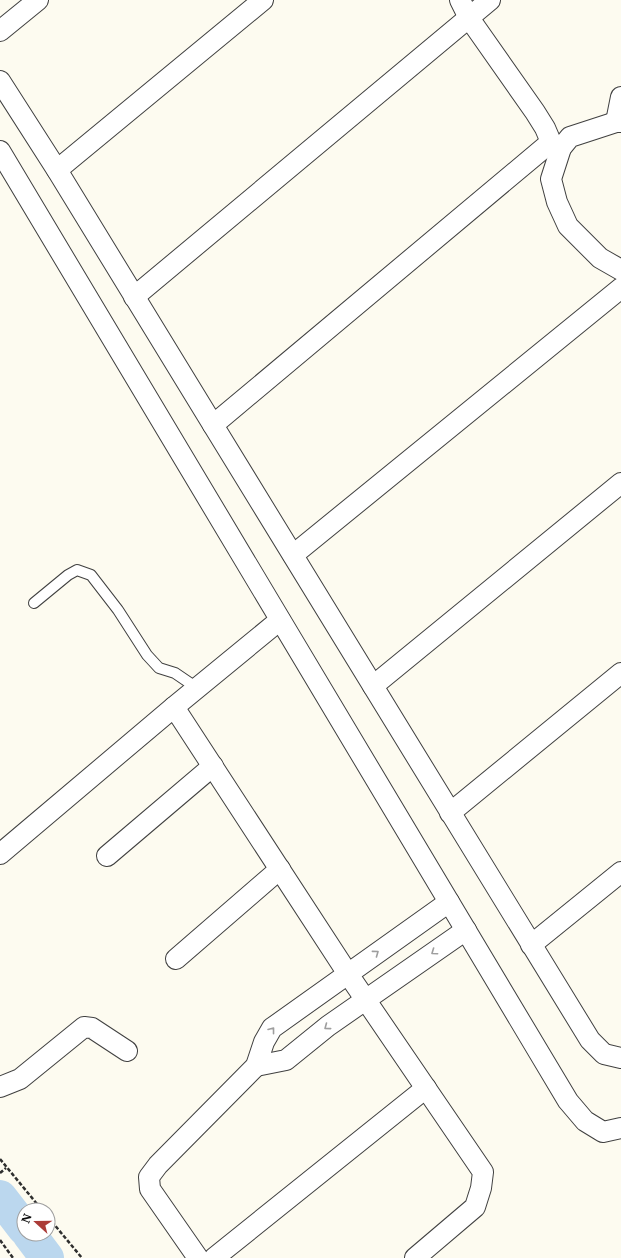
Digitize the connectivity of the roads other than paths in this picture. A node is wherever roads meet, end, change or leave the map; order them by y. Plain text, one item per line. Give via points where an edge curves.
1 (38, 0) edge
2 (263, 0) edge
3 (460, 0) edge
4 (490, 0) edge
5 (469, 18) junction
6 (0, 31) edge
7 (0, 81) edge
8 (621, 97) edge
9 (619, 122) edge
10 (556, 145) junction
11 (0, 151) edge
12 (57, 170) junction
13 (621, 270) edge
14 (621, 288) edge
15 (134, 297) junction
16 (213, 425) junction
17 (621, 482) edge
18 (293, 555) junction
19 (34, 603) dead end
20 (280, 620) junction
21 (621, 673) edge
22 (373, 686) junction
23 (198, 688) junction
24 (174, 707) junction
25 (213, 766) junction
26 (450, 813) junction
27 (0, 854) edge
28 (107, 856) dead end
29 (280, 869) junction
30 (621, 872) edge
31 (449, 902) junction
32 (466, 930) junction
33 (531, 945) junction
34 (176, 959) dead end
35 (348, 974) junction
36 (366, 1000) junction
37 (127, 1051) dead end
38 (621, 1058) edge
39 (256, 1066) junction
40 (0, 1087) edge
41 (426, 1088) junction
42 (621, 1128) edge
43 (198, 1258) edge
44 (214, 1258) edge
45 (416, 1258) edge

1 - 6 street
2 - 12 street
3 - 5 street
4 - 5 street
5 - 10 street
5 - 15 street
7 - 12 street
8 - 9 street
9 - 10 street via 570,137
10 - 13 street via 551,179 557,202 568,226 600,258
10 - 16 street
11 - 20 street
12 - 15 street
14 - 18 street
15 - 16 street
16 - 18 street
17 - 22 street
18 - 22 street
19 - 23 lane via 77,570 91,575 118,610 146,655 159,668 175,673
20 - 23 street
20 - 31 street
21 - 26 street
22 - 26 street
23 - 24 street
24 - 25 street
24 - 27 street
25 - 28 street
25 - 29 street
26 - 33 street
29 - 34 street
29 - 35 street
30 - 33 street
31 - 32 street
35 -> 31 street
32 -> 36 street
32 - 42 street via 568,1100 585,1121 603,1132
33 - 38 street via 590,1040 604,1054
35 - 36 street
39 -> 35 street via 272,1028
36 -> 39 street via 286,1060
36 - 41 street
37 - 40 street via 92,1028 84,1026 20,1079
39 - 43 street via 149,1177 150,1188
41 - 44 street
41 - 45 street via 483,1172 475,1207

